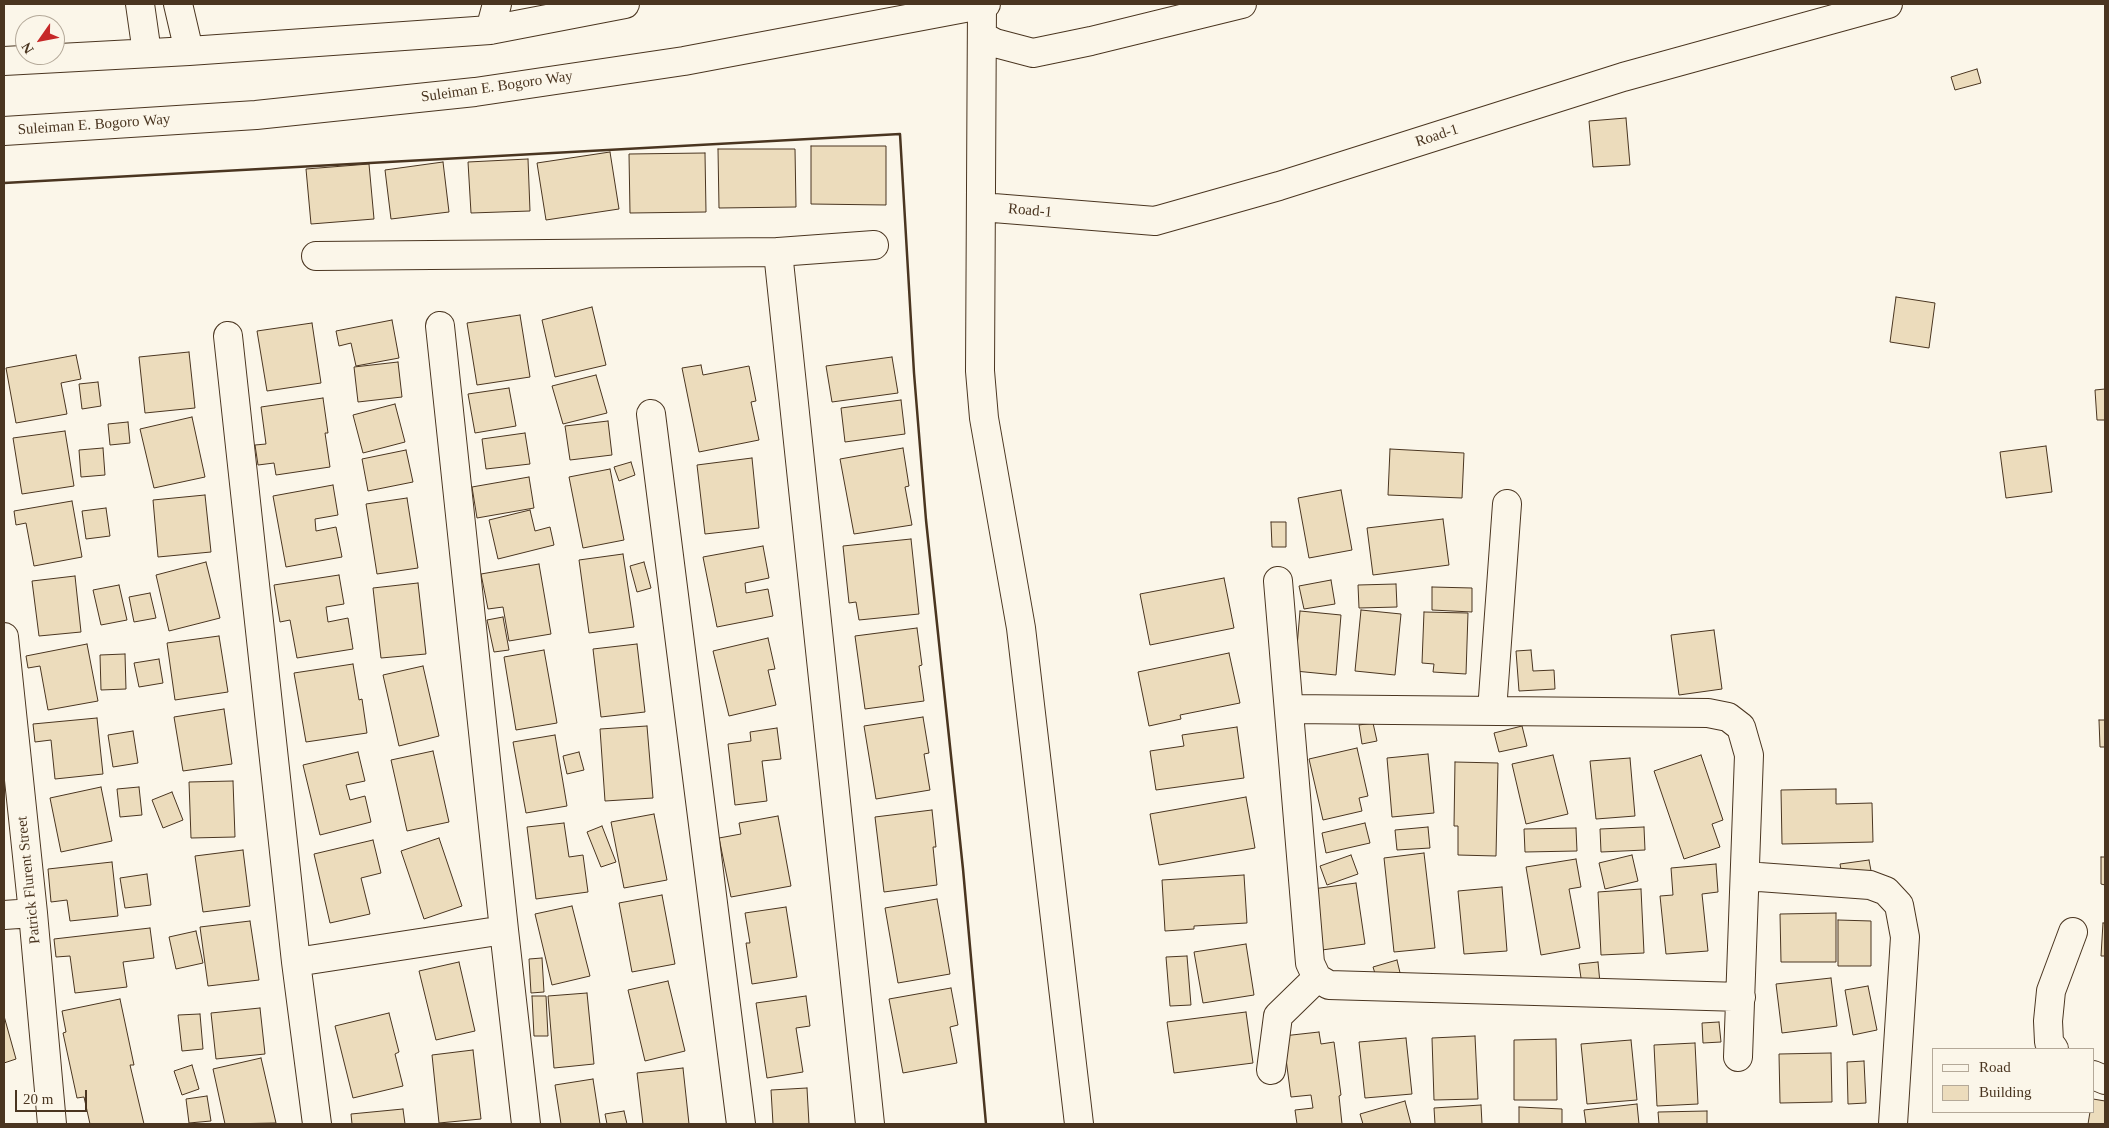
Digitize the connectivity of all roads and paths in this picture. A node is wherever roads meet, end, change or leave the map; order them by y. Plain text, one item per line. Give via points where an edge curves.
1 (140, 4) edge
2 (178, 4) edge
3 (497, 4) edge
4 (625, 4) edge
5 (983, 4) edge
6 (1242, 4) edge
7 (1888, 4) edge
8 (490, 30) junction
9 (982, 36) junction
10 (189, 51) junction
11 (147, 53) junction
12 (4, 61) edge
13 (4, 131) edge
14 (981, 207) junction
15 (874, 245) dead end
16 (778, 252) junction
17 (316, 256) dead end
18 (440, 326) dead end
19 (228, 336) dead end
20 (651, 414) dead end
21 (1507, 504) dead end
22 (1278, 581) dead end
23 (4, 637) edge
24 (1289, 709) junction
25 (1492, 711) junction
26 (1745, 876) junction
27 (33, 913) junction
28 (4, 915) edge
29 (504, 930) junction
30 (2073, 932) dead end
31 (296, 962) junction
32 (1317, 978) junction
33 (1741, 997) junction
34 (2053, 1048) edge
35 (1738, 1057) dead end
36 (1271, 1070) dead end
37 (52, 1124) edge
38 (317, 1124) edge
39 (526, 1124) edge
40 (741, 1124) edge
41 (870, 1124) edge
42 (1079, 1124) edge
43 (1893, 1124) edge

1 - 11 street
2 - 10 street
3 - 8 street
4 - 8 street
5 - 9 street
5 - 13 street, Suleiman E. Bogoro Way via 684,61 475,92 256,115
6 - 9 street via 1034,53 995,43
7 - 14 street, Road-1 via 1623,77 1279,186 1155,221
8 - 10 street
9 - 14 street
10 - 11 street
11 - 12 street
14 - 42 street via 980,371 984,418 1021,628
15 - 16 street
16 - 17 street
16 - 41 street
18 - 29 street
19 - 31 street
20 - 40 street
21 - 25 street
22 - 24 street
23 - 27 street, Patrick Flurent Street
24 - 25 street
24 - 32 street via 1310,963
25 - 26 street via 1708,713 1728,718 1741,727 1749,755
26 - 33 street
26 - 43 street via 1870,885 1886,891 1899,904 1905,937
27 - 28 street
27 - 37 street, Patrick Flurent Street
29 - 31 street
29 - 39 street
30 - 34 street via 2051,991 2049,1028
31 - 38 street
32 - 33 street via 1329,985
32 - 36 street via 1278,1016
33 - 35 street

